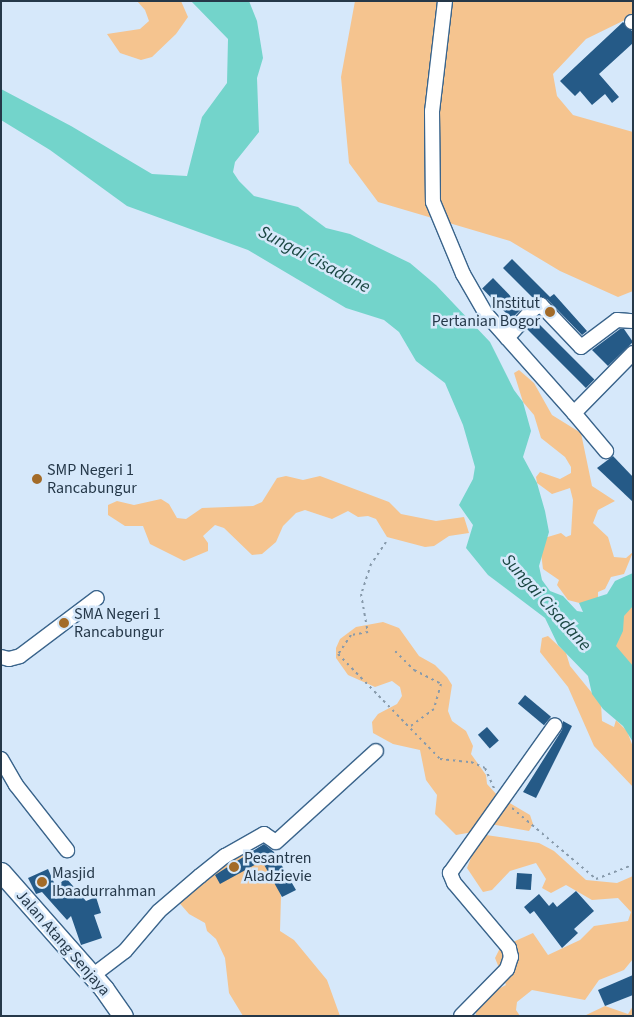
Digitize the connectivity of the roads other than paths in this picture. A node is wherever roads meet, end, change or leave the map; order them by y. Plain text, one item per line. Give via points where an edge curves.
1 (445, 1) edge
2 (633, 321) edge
3 (507, 338) junction
4 (633, 353) edge
5 (574, 412) junction
6 (606, 451) dead end
7 (97, 598) dead end
8 (1, 657) edge
9 (555, 725) dead end
10 (376, 751) dead end
11 (1, 759) edge
12 (67, 850) dead end
13 (1, 872) edge
14 (92, 976) junction
15 (123, 1016) edge
16 (461, 1016) edge

1 - 3 street via 432,112 433,202 463,274 486,314
2 - 3 street via 617,320 581,347 541,305 533,309
3 - 5 street
4 - 5 street
5 - 6 street
7 - 8 street via 20,656
9 - 16 street via 450,873 454,883 510,948 511,957 507,969
10 - 14 street via 276,842 264,834 225,856 159,911 126,951
11 - 12 street via 16,785
13 - 14 main road, Jalan Atang Senjaya
14 - 15 main road, Jalan Atang Senjaya

